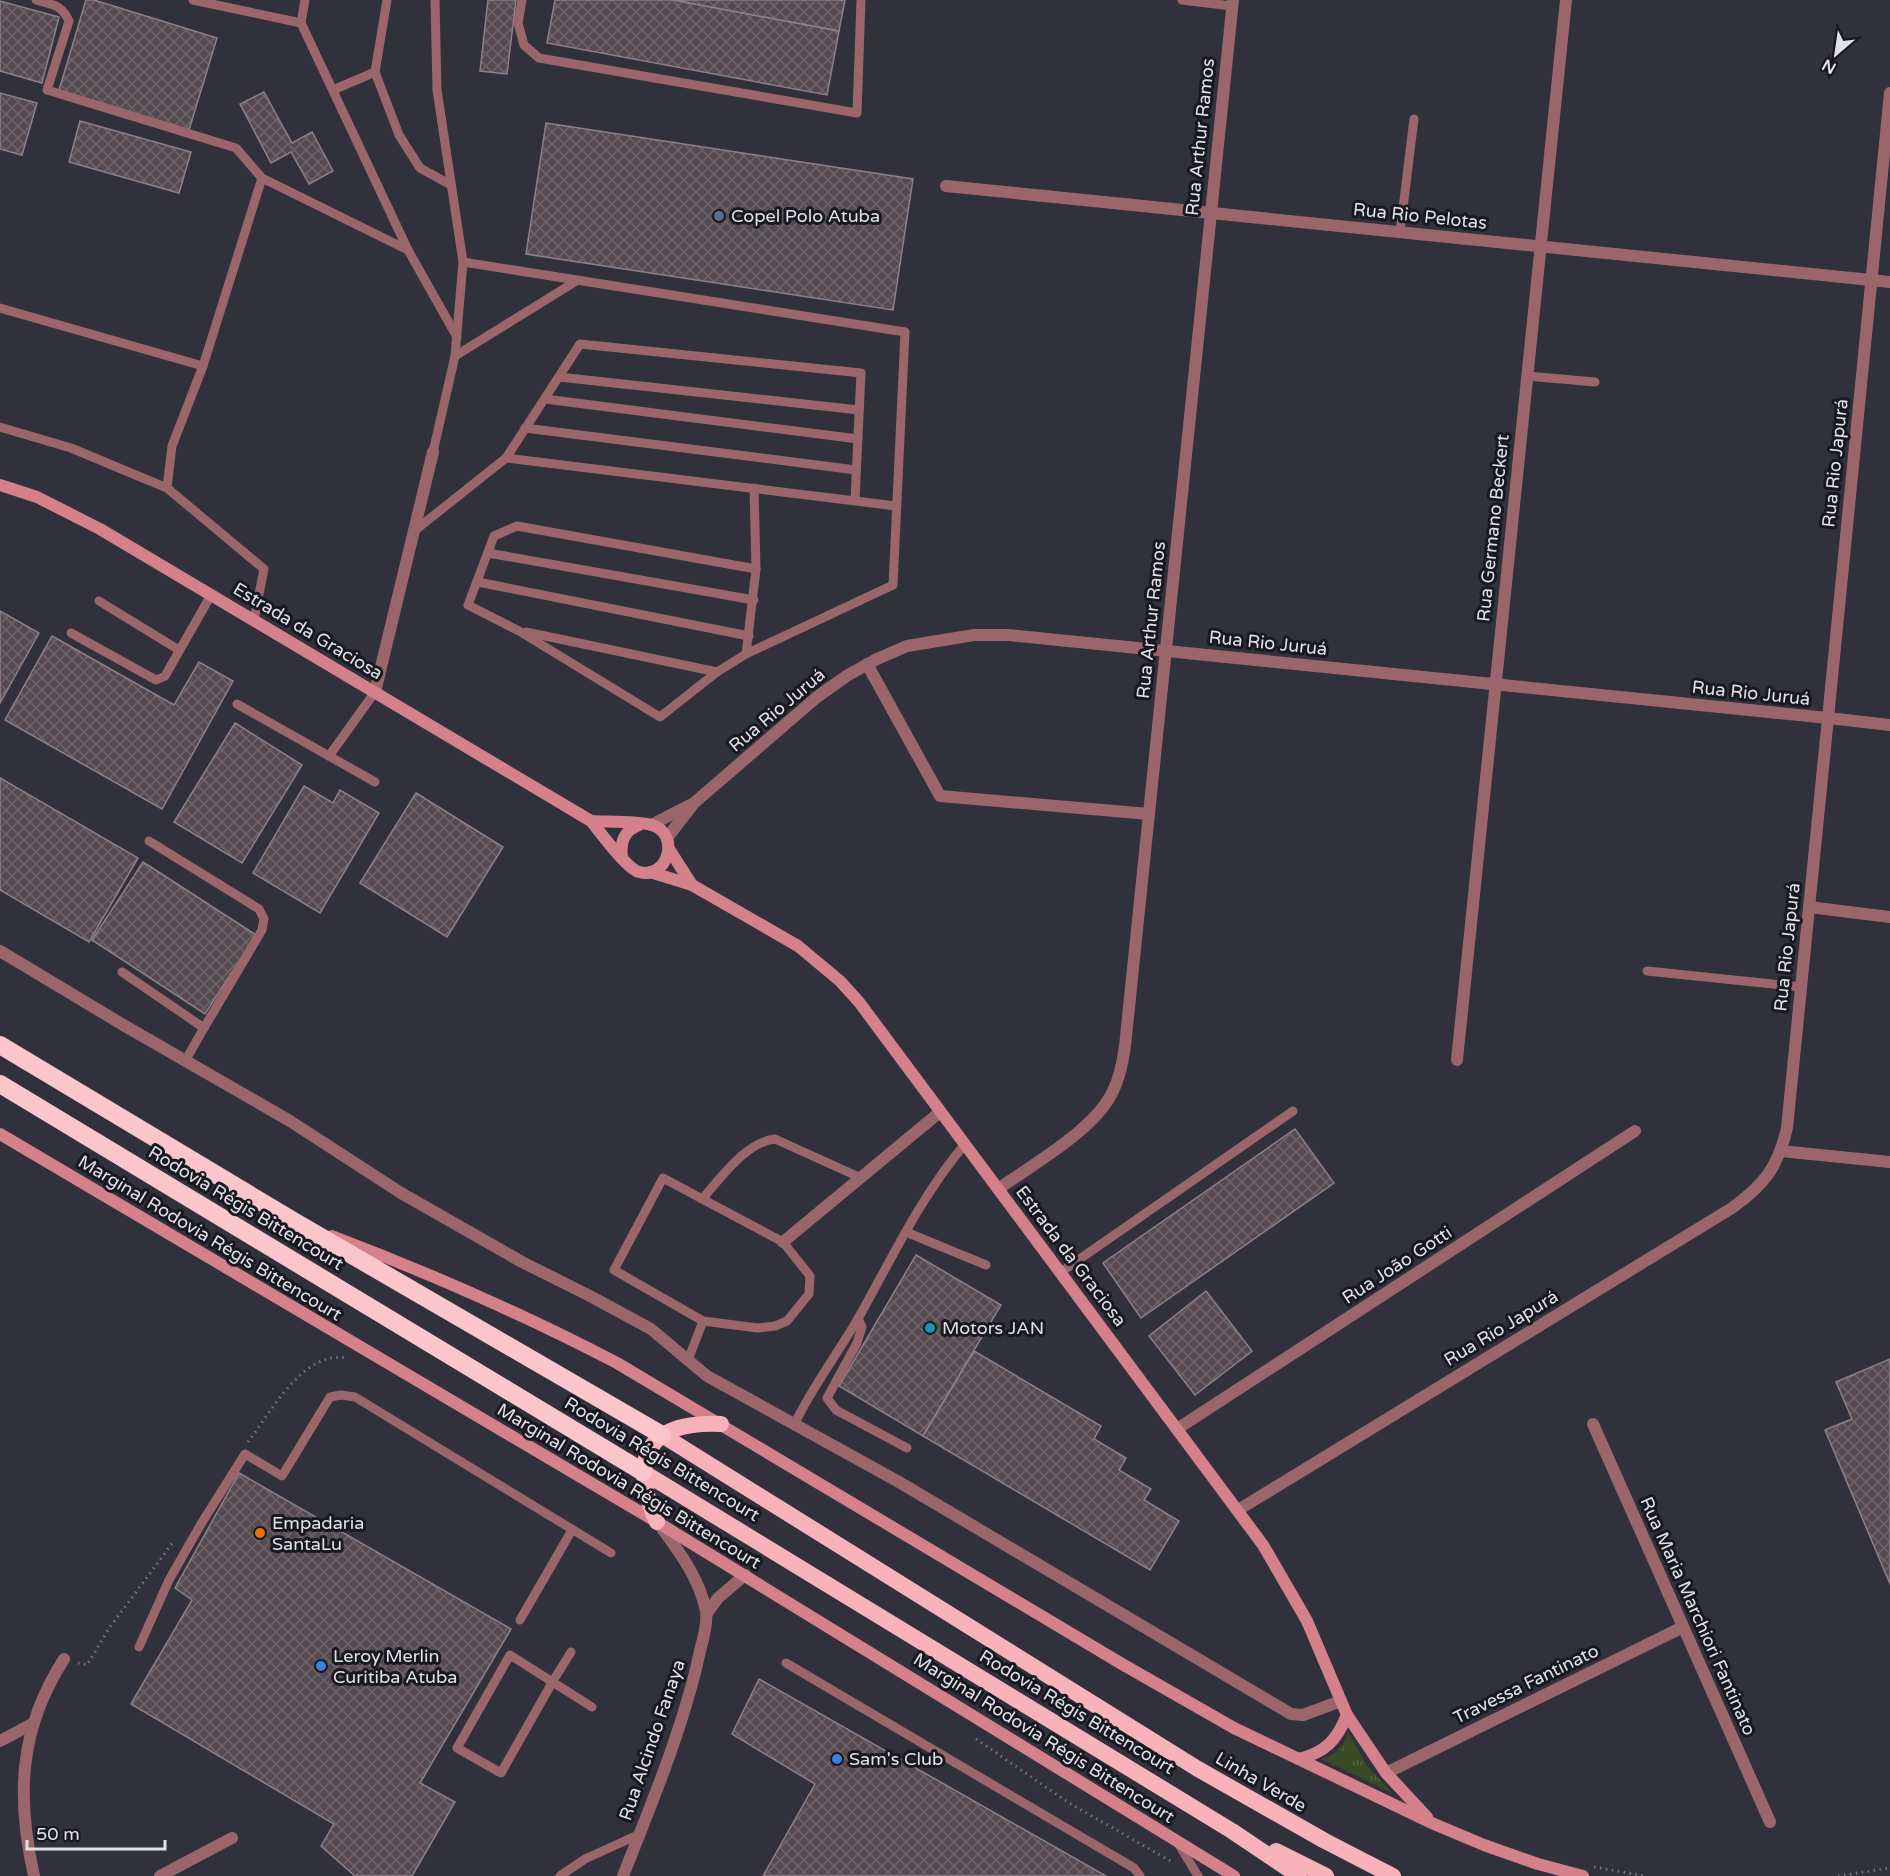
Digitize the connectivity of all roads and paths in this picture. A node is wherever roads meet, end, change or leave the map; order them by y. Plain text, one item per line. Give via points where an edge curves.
1 (36, 0) edge
2 (193, 0) edge
3 (305, 0) edge
4 (387, 0) edge
5 (435, 0) edge
6 (522, 0) edge
7 (861, 0) edge
8 (1182, 0) edge
9 (1566, 0) edge
10 (1232, 3) edge
11 (301, 23) junction
12 (375, 72) junction
13 (333, 90) junction
14 (1890, 93) edge
15 (1413, 119) dead end
16 (262, 178) junction
17 (451, 185) junction
18 (946, 186) dead end
19 (1211, 213) junction
20 (1400, 232) junction
21 (1540, 246) junction
22 (408, 250) junction
23 (463, 262) junction
24 (578, 280) junction
25 (1871, 280) junction
26 (1890, 282) edge
27 (0, 308) edge
28 (457, 338) junction
29 (454, 356) junction
30 (203, 366) junction
31 (1527, 376) junction
32 (559, 377) junction
33 (1595, 382) dead end
34 (544, 399) junction
35 (859, 410) junction
36 (0, 427) edge
37 (525, 428) junction
38 (858, 439) junction
39 (433, 452) joint
40 (506, 458) junction
41 (856, 470) junction
42 (0, 485) edge
43 (167, 488) junction
44 (754, 488) junction
45 (855, 500) junction
46 (896, 506) junction
47 (414, 532) junction
48 (488, 553) junction
49 (756, 569) junction
50 (478, 582) junction
51 (211, 595) junction
52 (754, 600) junction
53 (99, 601) dead end
54 (254, 620) junction
55 (519, 631) junction
56 (71, 633) dead end
57 (749, 636) junction
58 (178, 650) junction
59 (1166, 651) junction
60 (746, 654) junction
61 (867, 664) junction
62 (717, 672) junction
63 (1495, 685) junction
64 (375, 692) junction
65 (237, 704) dead end
66 (1828, 718) junction
67 (1890, 725) edge
68 (329, 756) junction
69 (375, 782) dead end
70 (694, 803) junction
71 (1149, 814) junction
72 (591, 821) junction
73 (646, 824) junction
74 (149, 841) dead end
75 (668, 844) junction
76 (622, 858) junction
77 (650, 872) junction
78 (692, 885) junction
79 (1809, 907) junction
80 (1890, 917) edge
81 (0, 951) edge
82 (1647, 971) dead end
83 (122, 972) dead end
84 (1801, 987) junction
85 (204, 1028) junction
86 (0, 1045) edge
87 (1457, 1060) dead end
88 (185, 1061) junction
89 (0, 1084) edge
90 (1293, 1111) dead end
91 (940, 1112) junction
92 (1635, 1131) dead end
93 (0, 1134) edge
94 (965, 1144) junction
95 (1781, 1151) junction
96 (1890, 1162) edge
97 (860, 1178) junction
98 (998, 1189) junction
99 (702, 1198) junction
100 (295, 1222) junction
101 (906, 1232) junction
102 (783, 1242) junction
103 (986, 1265) dead end
104 (1060, 1272) junction
105 (858, 1318) junction
106 (703, 1321) junction
107 (688, 1360) junction
108 (795, 1423) junction
109 (721, 1424) junction
110 (1593, 1424) dead end
111 (1178, 1429) junction
112 (662, 1435) junction
113 (908, 1448) dead end
114 (643, 1472) junction
115 (1238, 1510) junction
116 (657, 1522) junction
117 (572, 1530) junction
118 (611, 1553) dead end
119 (745, 1575) junction
120 (707, 1613) junction
121 (520, 1620) dead end
122 (1683, 1627) junction
123 (139, 1647) dead end
124 (571, 1652) dead end
125 (64, 1659) dead end
126 (786, 1663) dead end
127 (553, 1681) junction
128 (1341, 1701) junction
129 (592, 1707) dead end
130 (1347, 1715) junction
131 (1114, 1716) joint
132 (32, 1724) junction
133 (976, 1739) dead end
134 (0, 1741) edge
135 (1298, 1759) junction
136 (1386, 1773) junction
137 (1770, 1822) dead end
138 (1434, 1824) junction
139 (1232, 1831) junction
140 (640, 1834) junction
141 (232, 1838) dead end
142 (1177, 1841) junction
143 (1176, 1865) dead end
144 (1890, 1868) edge
145 (34, 1876) edge
146 (160, 1876) edge
147 (561, 1876) edge
148 (623, 1876) edge
149 (1140, 1876) edge
150 (1198, 1876) edge
151 (1234, 1876) edge
152 (1299, 1876) edge
153 (1326, 1876) edge
154 (1393, 1876) edge
155 (1583, 1876) edge
156 (1838, 1876) edge

1 - 16 lane via 65,12 69,21 47,90 236,148
2 - 11 lane
3 - 11 lane
4 - 12 lane
5 - 17 lane via 437,90
6 - 7 lane via 518,23 524,45 539,58 857,113
8 - 10 lane
9 - 21 street, Rua Germano Beckert
10 - 19 street, Rua Arthur Ramos
11 - 13 lane
12 - 13 lane
12 - 17 lane via 399,135 420,168
13 - 22 lane
14 - 25 street, Rua Rio Japurá
15 - 20 lane
16 - 22 lane
16 - 30 lane
17 - 23 lane
18 - 19 street, Rua Rio Pelotas
19 - 20 street, Rua Rio Pelotas
19 - 59 street, Rua Arthur Ramos
20 - 21 street, Rua Rio Pelotas
21 - 25 street, Rua Rio Pelotas
21 - 31 street, Rua Germano Beckert
22 - 28 lane
23 - 24 lane
23 - 28 lane
24 - 29 lane
24 - 46 lane via 906,332
25 - 26 street, Rua Rio Pelotas
25 - 66 street, Rua Rio Japurá
27 - 30 lane
28 - 29 lane
29 - 39 lane
30 - 43 lane via 172,446
31 - 33 lane
31 - 63 street, Rua Germano Beckert
32 - 34 lane
32 - 35 lane
32 - 35 lane via 580,344 861,373
34 - 37 lane
34 - 38 lane
35 - 38 lane
36 - 43 lane via 71,448
37 - 40 lane
37 - 41 lane
38 - 41 lane
39 - 47 street
40 - 44 lane
40 - 47 lane
41 - 45 lane
42 - 51 main road, Estrada da Graciosa via 70,512
43 - 54 lane via 264,569
44 - 45 lane
44 - 49 lane
45 - 46 lane
46 - 60 lane via 892,585
47 - 64 street
48 - 49 lane via 494,536 517,526
48 - 50 lane
48 - 52 lane
49 - 52 lane
50 - 55 lane via 468,605
50 - 57 lane
51 - 54 main road, Estrada da Graciosa
51 - 58 lane
52 - 57 lane
53 - 58 lane
54 - 64 main road, Estrada da Graciosa
55 - 62 lane
55 - 62 lane via 660,717
56 - 58 lane via 156,680 165,676
57 - 60 lane
59 - 61 street, Rua Rio Juruá via 974,635 907,646
59 - 63 street, Rua Rio Juruá
59 - 71 street, Rua Arthur Ramos
60 - 62 lane
61 - 70 street, Rua Rio Juruá via 817,697
61 - 71 street via 939,796
63 - 66 street, Rua Rio Juruá
63 - 87 street, Rua Germano Beckert
64 - 68 lane
64 - 72 main road, Estrada da Graciosa
65 - 68 lane
66 - 67 street, Rua Rio Juruá
66 - 79 street, Rua Rio Japurá
68 - 69 lane
70 - 73 street, Rua Rio Juruá
70 - 75 street, Rua Rio Juruá
71 - 98 street, Rua Arthur Ramos via 1125,1046 1113,1092 1084,1128
72 - 73 main road, Estrada da Graciosa
72 - 76 main road, Estrada da Graciosa
73 - 75 main road via 661,830
73 - 76 main road via 631,828 623,837
74 - 85 lane via 259,909 264,919 262,930
75 - 77 main road via 667,860
75 - 78 main road, Estrada da Graciosa
76 - 77 main road via 639,872
77 - 78 main road, Estrada da Graciosa
78 - 91 main road, Estrada da Graciosa via 798,945 826,968 859,1002
79 - 80 street
79 - 84 street, Rua Rio Japurá
81 - 88 street
82 - 84 lane
83 - 85 lane
84 - 95 street, Rua Rio Japurá via 1787,1128
85 - 88 lane
86 - 100 highway, Rodovia Régis Bittencourt
88 - 107 street via 290,1121 442,1217 651,1329
89 - 114 highway, Rodovia Régis Bittencourt
90 - 104 lane
91 - 94 main road, Estrada da Graciosa
91 - 97 street
92 - 111 street, Rua João Gotti
93 - 116 main road, Marginal Rodovia Régis Bittencourt
94 - 98 main road, Estrada da Graciosa
94 - 101 lane via 945,1168
95 - 96 street
95 - 115 street, Rua Rio Japurá via 1767,1177 1732,1208
97 - 99 lane via 775,1139 765,1140 750,1148
97 - 102 street
98 - 104 main road, Estrada da Graciosa
99 - 102 lane
99 - 106 lane via 663,1178 614,1270
100 - 109 main road via 529,1319 617,1363
100 - 112 highway, Rodovia Régis Bittencourt
101 - 103 lane
101 - 105 lane
102 - 106 lane via 810,1276 811,1284 809,1294 787,1321 758,1328
104 - 111 main road, Estrada da Graciosa
105 - 108 lane
105 - 113 lane via 862,1327 857,1343 827,1398 836,1410
106 - 107 lane
107 - 108 street via 707,1376
108 - 128 street via 1291,1714 1303,1715
109 - 112 highway via 691,1424
109 - 135 main road via 1179,1698
110 - 122 street, Rua Maria Marchiori Fantinato
111 - 115 main road, Estrada da Graciosa
112 - 114 highway
112 - 131 highway, Rodovia Régis Bittencourt
114 - 116 highway
114 - 139 highway, Rodovia Régis Bittencourt
115 - 128 main road, Estrada da Graciosa via 1269,1554 1307,1621
116 - 119 main road, Marginal Rodovia Régis Bittencourt
116 - 120 street, Rua Alcindo Fanaya via 685,1560
117 - 118 lane
117 - 121 lane
117 - 123 lane via 355,1397 341,1395 330,1398 282,1476 245,1454 169,1580
119 - 120 street
119 - 142 main road, Marginal Rodovia Régis Bittencourt
120 - 140 street, Rua Alcindo Fanaya via 687,1702
122 - 136 street, Travessa Fantinato
122 - 137 street, Rua Maria Marchiori Fantinato
124 - 127 lane
125 - 132 street
126 - 149 lane via 1134,1868
127 - 127 lane via 501,1773 457,1748 510,1655
127 - 129 lane
128 - 130 main road, Estrada da Graciosa
130 - 135 main road via 1327,1746
130 - 136 main road, Estrada da Graciosa
131 - 154 highway, Linha Verde via 1225,1784
132 - 134 street
132 - 145 street via 24,1772 24,1808
133 - 143 path via 1070,1803
135 - 138 main road
136 - 138 main road, Estrada da Graciosa
138 - 155 main road via 1538,1864
139 - 152 highway, Rodovia Régis Bittencourt
139 - 153 highway
140 - 147 lane via 585,1859
140 - 148 street, Rua Alcindo Fanaya
141 - 146 street
142 - 150 lane
142 - 151 main road, Marginal Rodovia Régis Bittencourt
144 - 156 path

